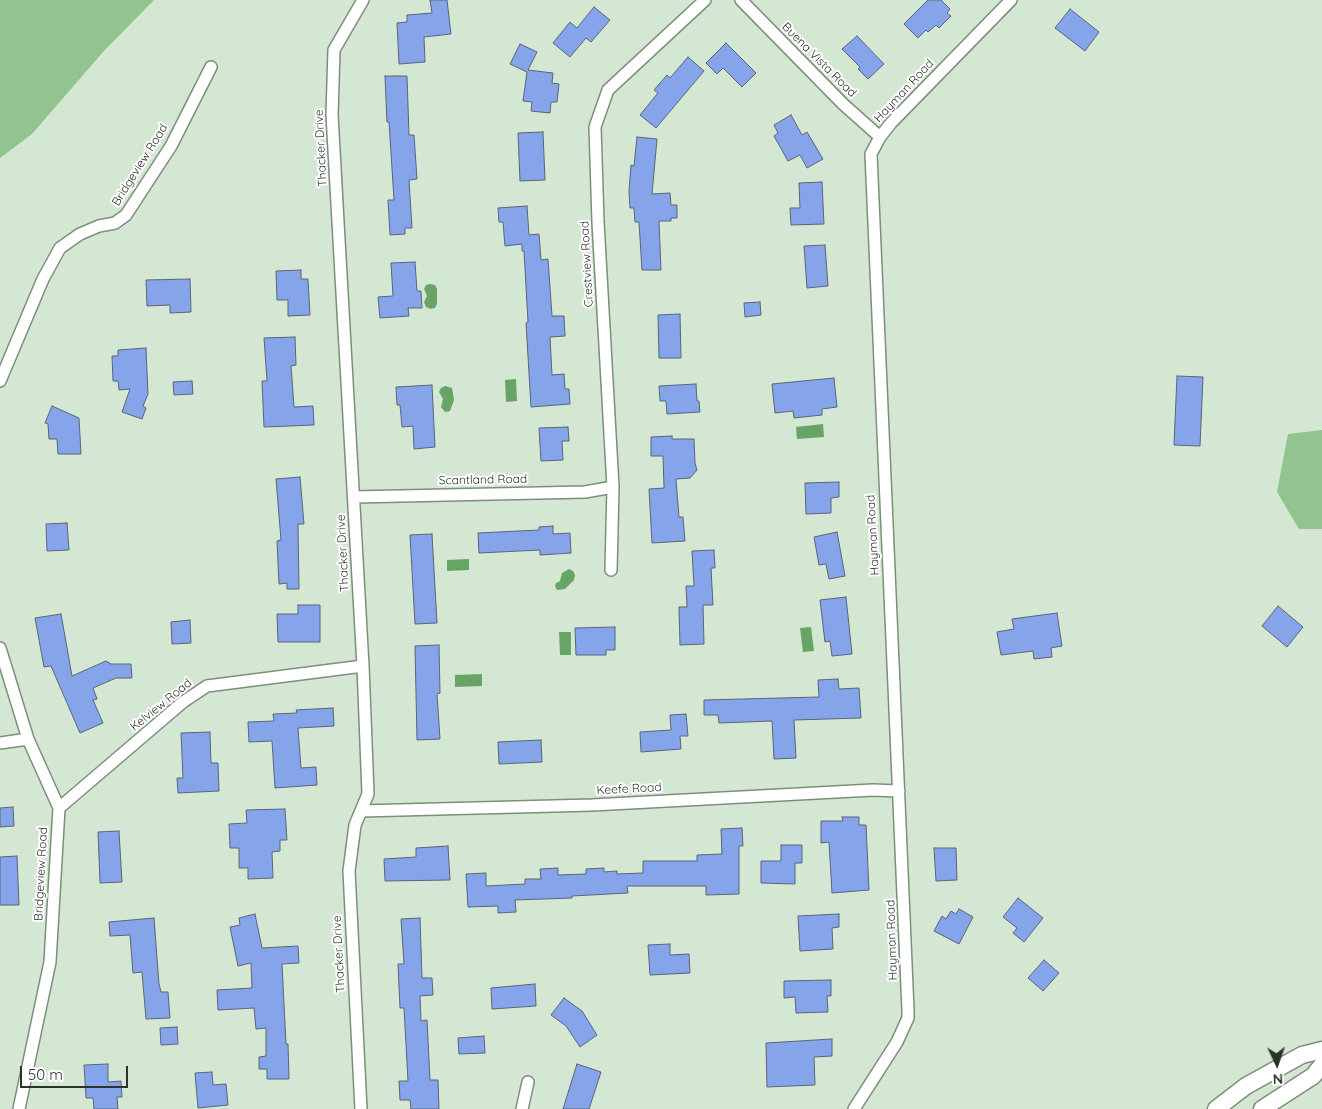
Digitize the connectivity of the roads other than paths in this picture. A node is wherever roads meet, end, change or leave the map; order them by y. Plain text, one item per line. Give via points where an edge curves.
1 (363, 0) edge
2 (705, 0) edge
3 (741, 0) edge
4 (1011, 0) edge
5 (211, 67) dead end
6 (880, 137) junction
7 (0, 381) edge
8 (614, 487) junction
9 (354, 497) junction
10 (611, 570) dead end
11 (0, 648) edge
12 (363, 666) junction
13 (28, 738) junction
14 (0, 743) edge
15 (899, 791) junction
16 (59, 808) junction
17 (360, 811) junction
18 (1322, 1050) edge
19 (1322, 1065) edge
20 (528, 1082) dead end
21 (18, 1109) edge
22 (361, 1109) edge
23 (522, 1109) edge
24 (854, 1109) edge
25 (1216, 1109) edge
26 (1262, 1109) edge

1 - 9 street, Thacker Drive via 334,50 332,114
2 - 8 street, Crestview Road via 608,90 595,127
3 - 6 street, Buena Vista Road
4 - 6 street, Hayman Road
5 - 7 street, Bridgeview Road via 171,146 126,215 115,223 80,234 60,248 43,279
6 - 15 street, Hayman Road via 871,154
8 - 9 street, Scantland Road via 585,492
8 - 10 street, Crestview Road
9 - 12 street, Thacker Drive
11 - 13 street, Bridgeview Road
12 - 16 street, Kelview Road via 207,686 183,702
12 - 17 street, Thacker Drive via 368,794
13 - 14 street
13 - 16 street, Bridgeview Road
15 - 17 street, Keefe Road via 592,805
15 - 24 street, Hayman Road via 908,1018 897,1042
16 - 21 street, Bridgeview Road via 50,962
17 - 22 street, Thacker Drive via 355,824 349,871
18 - 25 main road via 1302,1056 1246,1086
19 - 26 main road via 1312,1076
20 - 23 street

